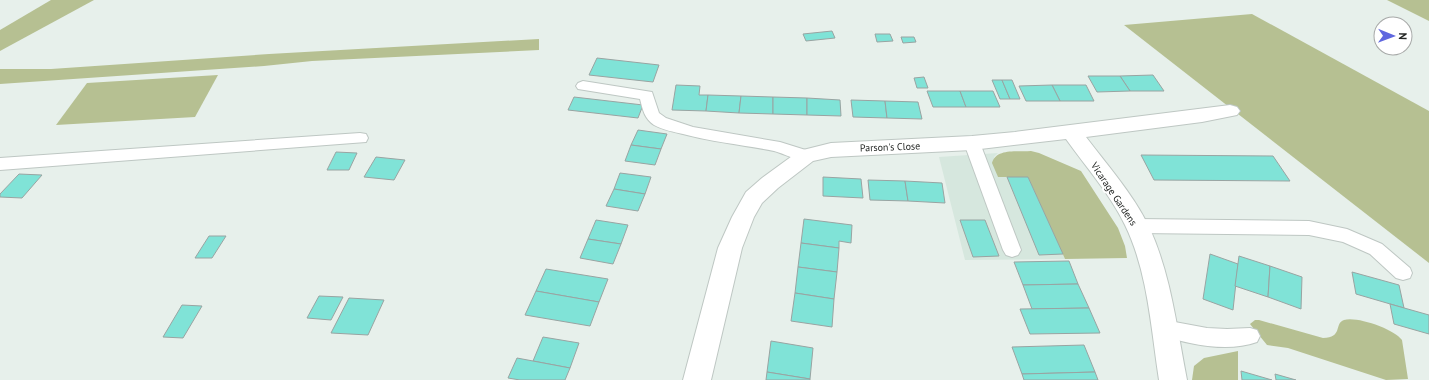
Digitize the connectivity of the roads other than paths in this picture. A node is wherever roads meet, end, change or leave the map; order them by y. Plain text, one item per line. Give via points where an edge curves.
1 (583, 86) dead end
2 (1230, 111) dead end
3 (1072, 133) junction
4 (360, 138) dead end
5 (972, 143) junction
6 (806, 156) junction
7 (0, 164) edge
8 (1136, 226) junction
9 (1012, 250) dead end
10 (1404, 273) dead end
11 (1164, 328) junction
12 (1250, 336) dead end
13 (698, 380) edge
14 (1173, 380) edge

1 - 6 lane via 648,96 653,116 661,122 719,137 780,147
2 - 3 street, Parson's Close
3 - 5 street, Parson's Close
3 - 8 street, Vicarage Gardens
4 - 7 lane
5 - 6 street, Parson's Close via 843,149
5 - 9 lane
6 - 13 street, Parson's Close via 754,198 743,217 730,248
8 - 10 lane via 1309,228 1347,236 1376,249
8 - 11 street, Vicarage Gardens via 1150,263
11 - 12 lane via 1211,338
11 - 14 street, Vicarage Gardens

